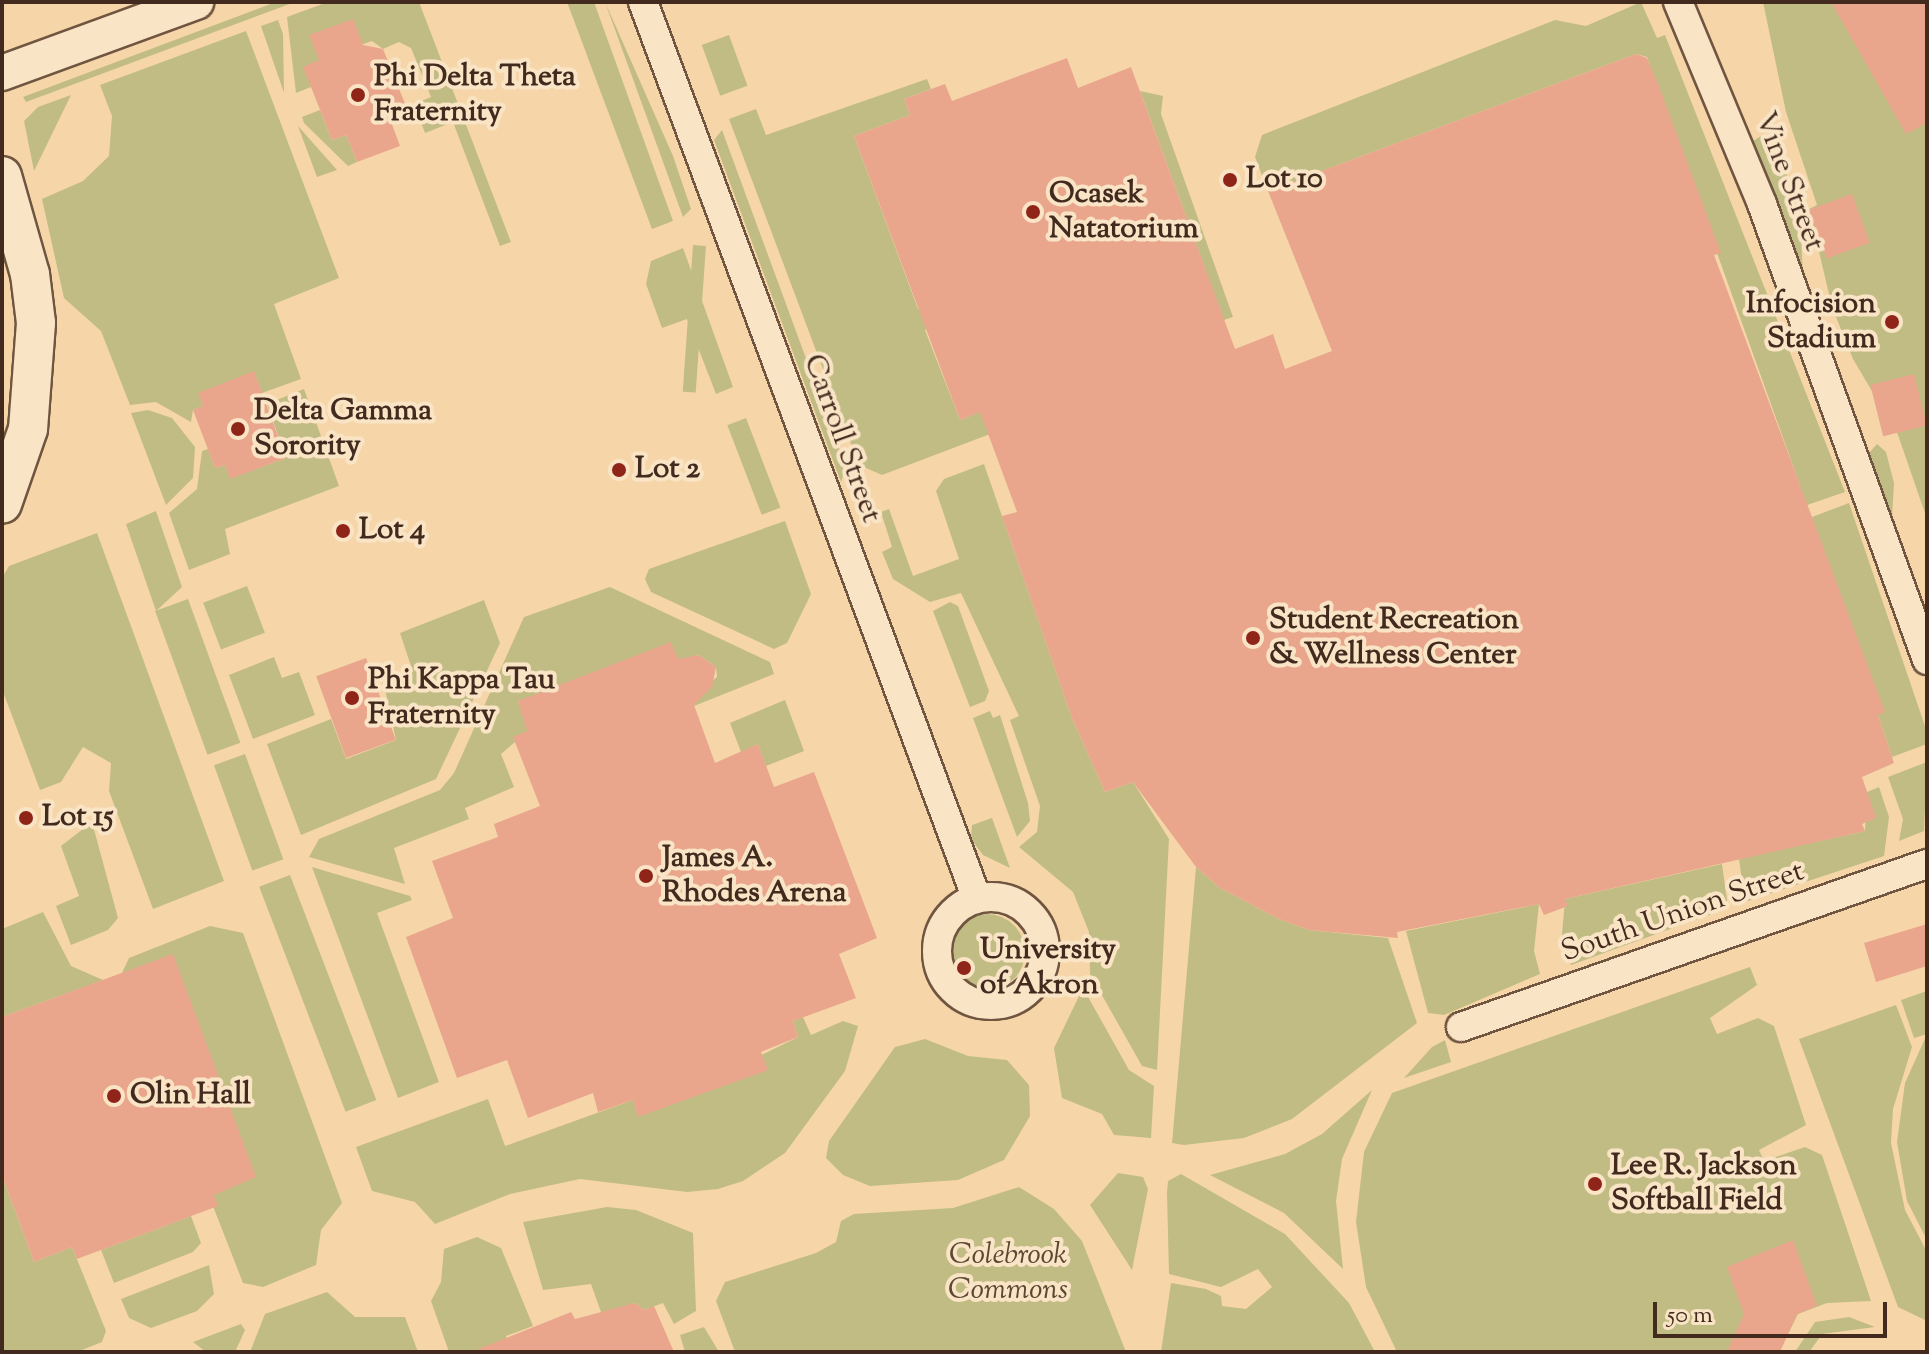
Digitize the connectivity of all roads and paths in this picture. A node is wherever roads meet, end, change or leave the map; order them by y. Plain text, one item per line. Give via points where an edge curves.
1 (196, 2) edge
2 (643, 2) edge
3 (1678, 2) edge
4 (2, 73) edge
5 (2, 176) edge
6 (2, 504) edge
7 (1927, 660) edge
8 (1927, 864) edge
9 (977, 899) dead end
10 (1461, 1027) dead end

1 - 4 street
2 - 9 street, Carroll Street
3 - 7 street, Vine Street via 1762,204
5 - 6 main road via 30,274 36,323 28,429
8 - 10 street, South Union Street

